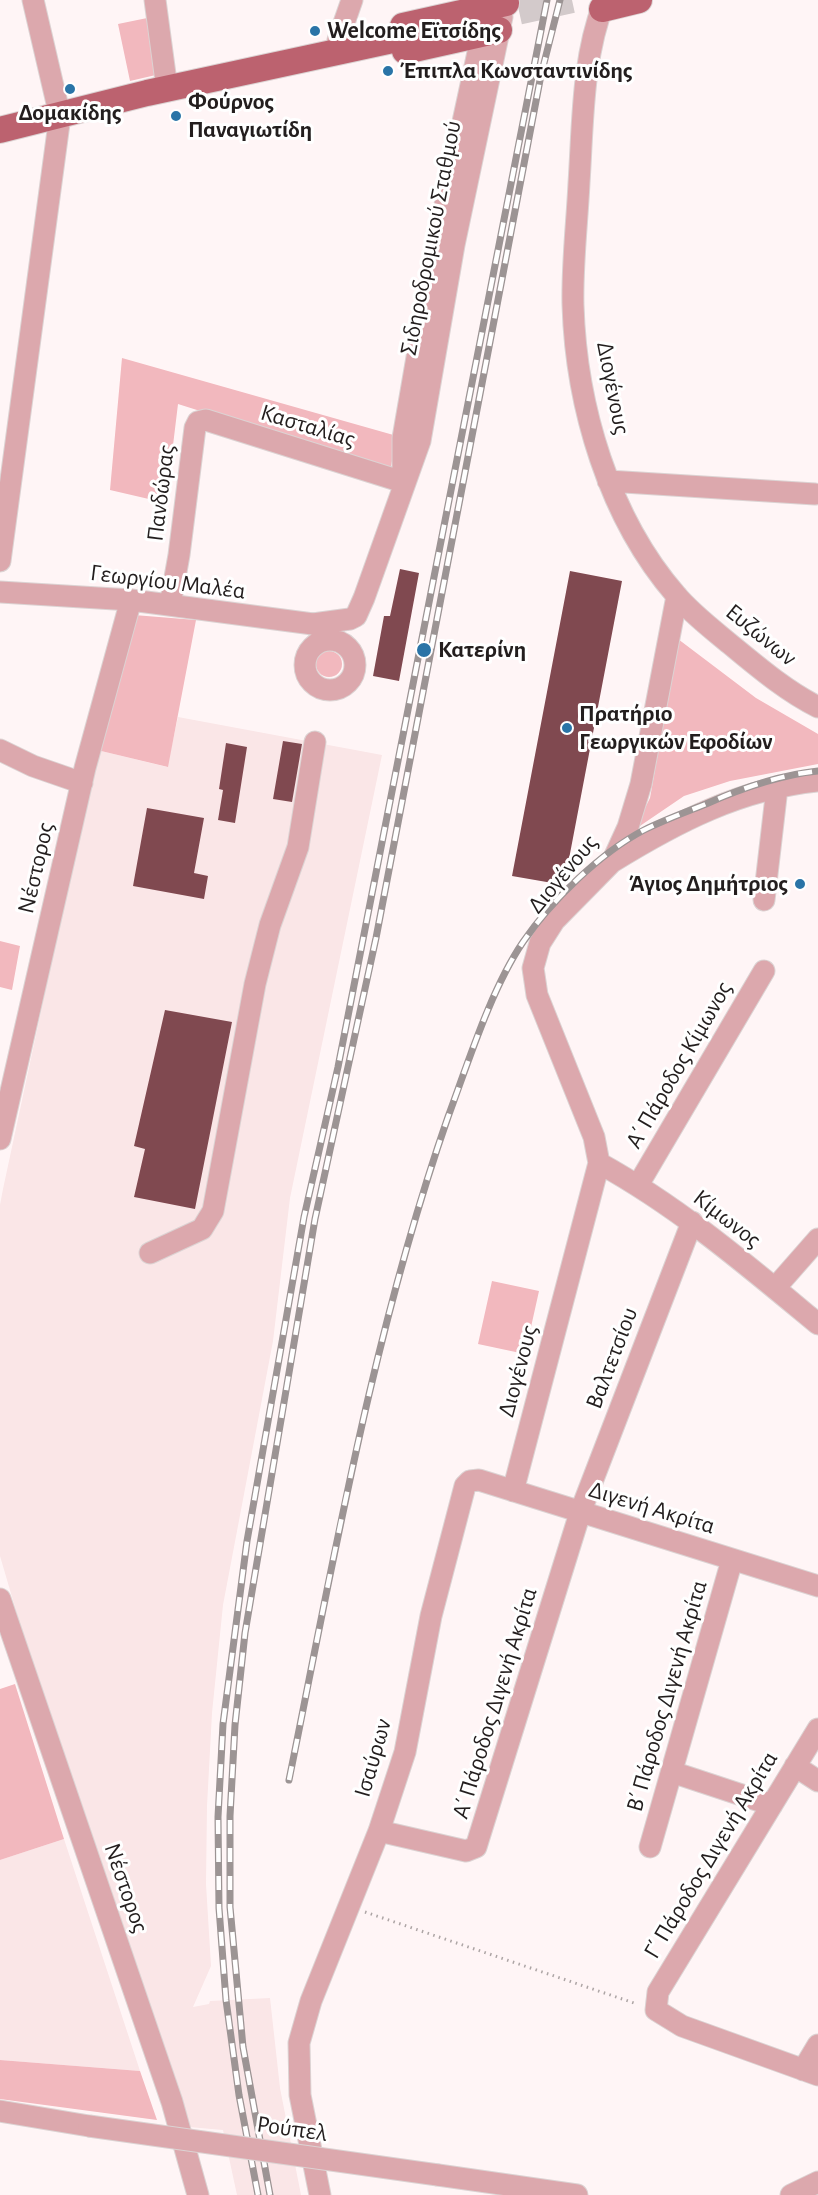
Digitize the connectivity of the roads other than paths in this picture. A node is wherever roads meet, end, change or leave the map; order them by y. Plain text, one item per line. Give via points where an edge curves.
1 (33, 0) edge
2 (155, 0) edge
3 (352, 0) edge
4 (639, 0) edge
5 (604, 4) edge
6 (495, 12) edge
7 (425, 33) dead end
8 (338, 40) junction
9 (222, 76) junction
10 (167, 89) junction
11 (60, 116) junction
12 (0, 130) edge
13 (198, 422) joint
14 (608, 481) junction
15 (403, 482) junction
16 (815, 494) dead end
17 (0, 561) edge
18 (0, 592) edge
19 (677, 596) junction
20 (130, 600) junction
21 (170, 605) junction
22 (297, 623) junction
23 (330, 624) junction
24 (343, 643) junction
25 (311, 648) junction
26 (818, 707) edge
27 (315, 742) dead end
28 (0, 750) edge
29 (818, 781) edge
30 (82, 783) junction
31 (777, 788) junction
32 (612, 862) junction
33 (764, 900) dead end
34 (764, 971) dead end
35 (0, 1139) edge
36 (599, 1163) junction
37 (638, 1185) junction
38 (692, 1222) junction
39 (818, 1239) edge
40 (150, 1252) dead end
41 (775, 1288) junction
42 (818, 1324) edge
43 (470, 1481) joint
44 (513, 1491) junction
45 (580, 1513) junction
46 (732, 1560) junction
47 (818, 1586) edge
48 (0, 1599) edge
49 (8, 1644) edge
50 (818, 1729) edge
51 (795, 1766) junction
52 (672, 1772) junction
53 (818, 1781) edge
54 (772, 1805) junction
55 (379, 1831) junction
56 (650, 1847) dead end
57 (818, 2045) edge
58 (810, 2073) edge
59 (0, 2111) edge
60 (818, 2182) edge
61 (198, 2195) edge
62 (320, 2195) edge
63 (577, 2195) edge
64 (791, 2195) edge

1 - 11 street
2 - 10 street
3 - 8 street
4 - 5 main road
5 - 14 street, Διογένους via 585,92 573,306 586,397
6 - 8 main road
6 - 9 main road via 284,78
6 - 15 street, Σιδηροδρομικού Σταθμού via 446,244 420,441
7 - 9 main road
8 - 9 main road via 265,57
9 - 10 main road
10 - 11 main road
11 - 12 main road
11 - 17 street
13 - 15 street, Κασταλίας via 206,420
13 - 21 street, Πανδώρας
14 - 16 street
14 - 19 street, Διογένους via 633,530
15 - 23 street, Σιδηροδρομικού Σταθμού via 356,616
18 - 20 street, Γεωργίου Μαλέα
19 - 26 street, Ευζώνων via 759,668
19 - 32 street, Διογένους via 641,784
20 - 21 street, Γεωργίου Μαλέα
20 - 30 street, Νέστορος
21 - 22 street, Γεωργίου Μαλέα
22 - 23 street, Γεωργίου Μαλέα
22 - 25 street
23 - 24 street
23 - 25 street
24 - 25 street via 322,641
24 - 25 street via 352,653 355,670 348,683 332,691 314,686 308,679 304,662
27 - 40 street via 298,847 270,925 255,984 213,1211 202,1229
28 - 30 street
29 - 31 street
30 - 35 street, Νέστορος
31 - 32 street via 730,801 672,825
31 - 33 street
32 - 36 street, Διογένους via 554,921 540,943 533,968 537,995 594,1137
34 - 37 street, Α΄ Πάροδος Κίμωνος
36 - 37 street, Κίμωνος
36 - 44 street, Διογένους
37 - 38 street, Κίμωνος
38 - 41 street, Κίμωνος
38 - 45 street, Βαλτετσίου
39 - 41 street
41 - 42 street, Κίμωνος
43 - 44 street, Διγενή Ακρίτα via 479,1480
43 - 55 street, Ισαύρων via 465,1486 431,1616 405,1752
44 - 45 street, Διγενή Ακρίτα
45 - 46 street, Διγενή Ακρίτα
45 - 55 street, Α΄ Πάροδος Διγενή Ακρίτα via 476,1847 466,1851
46 - 47 street, Διγενή Ακρίτα
46 - 52 street, Β΄ Πάροδος Διγενή Ακρίτα
48 - 49 street, Νέστορος
49 - 61 street, Νέστορος via 168,2090
50 - 51 street, Γ΄ Πάροδος Διγενή Ακρίτα
51 - 53 street
51 - 54 street, Γ΄ Πάροδος Διγενή Ακρίτα
52 - 54 street
52 - 56 street, Β΄ Πάροδος Διγενή Ακρίτα
54 - 58 street, Γ΄ Πάροδος Διγενή Ακρίτα via 658,1992 656,2010 682,2026
55 - 62 street, Ισαύρων via 311,2001 299,2043 300,2095
57 - 58 street
59 - 63 street, Ρούπελ, bridge
60 - 64 street

